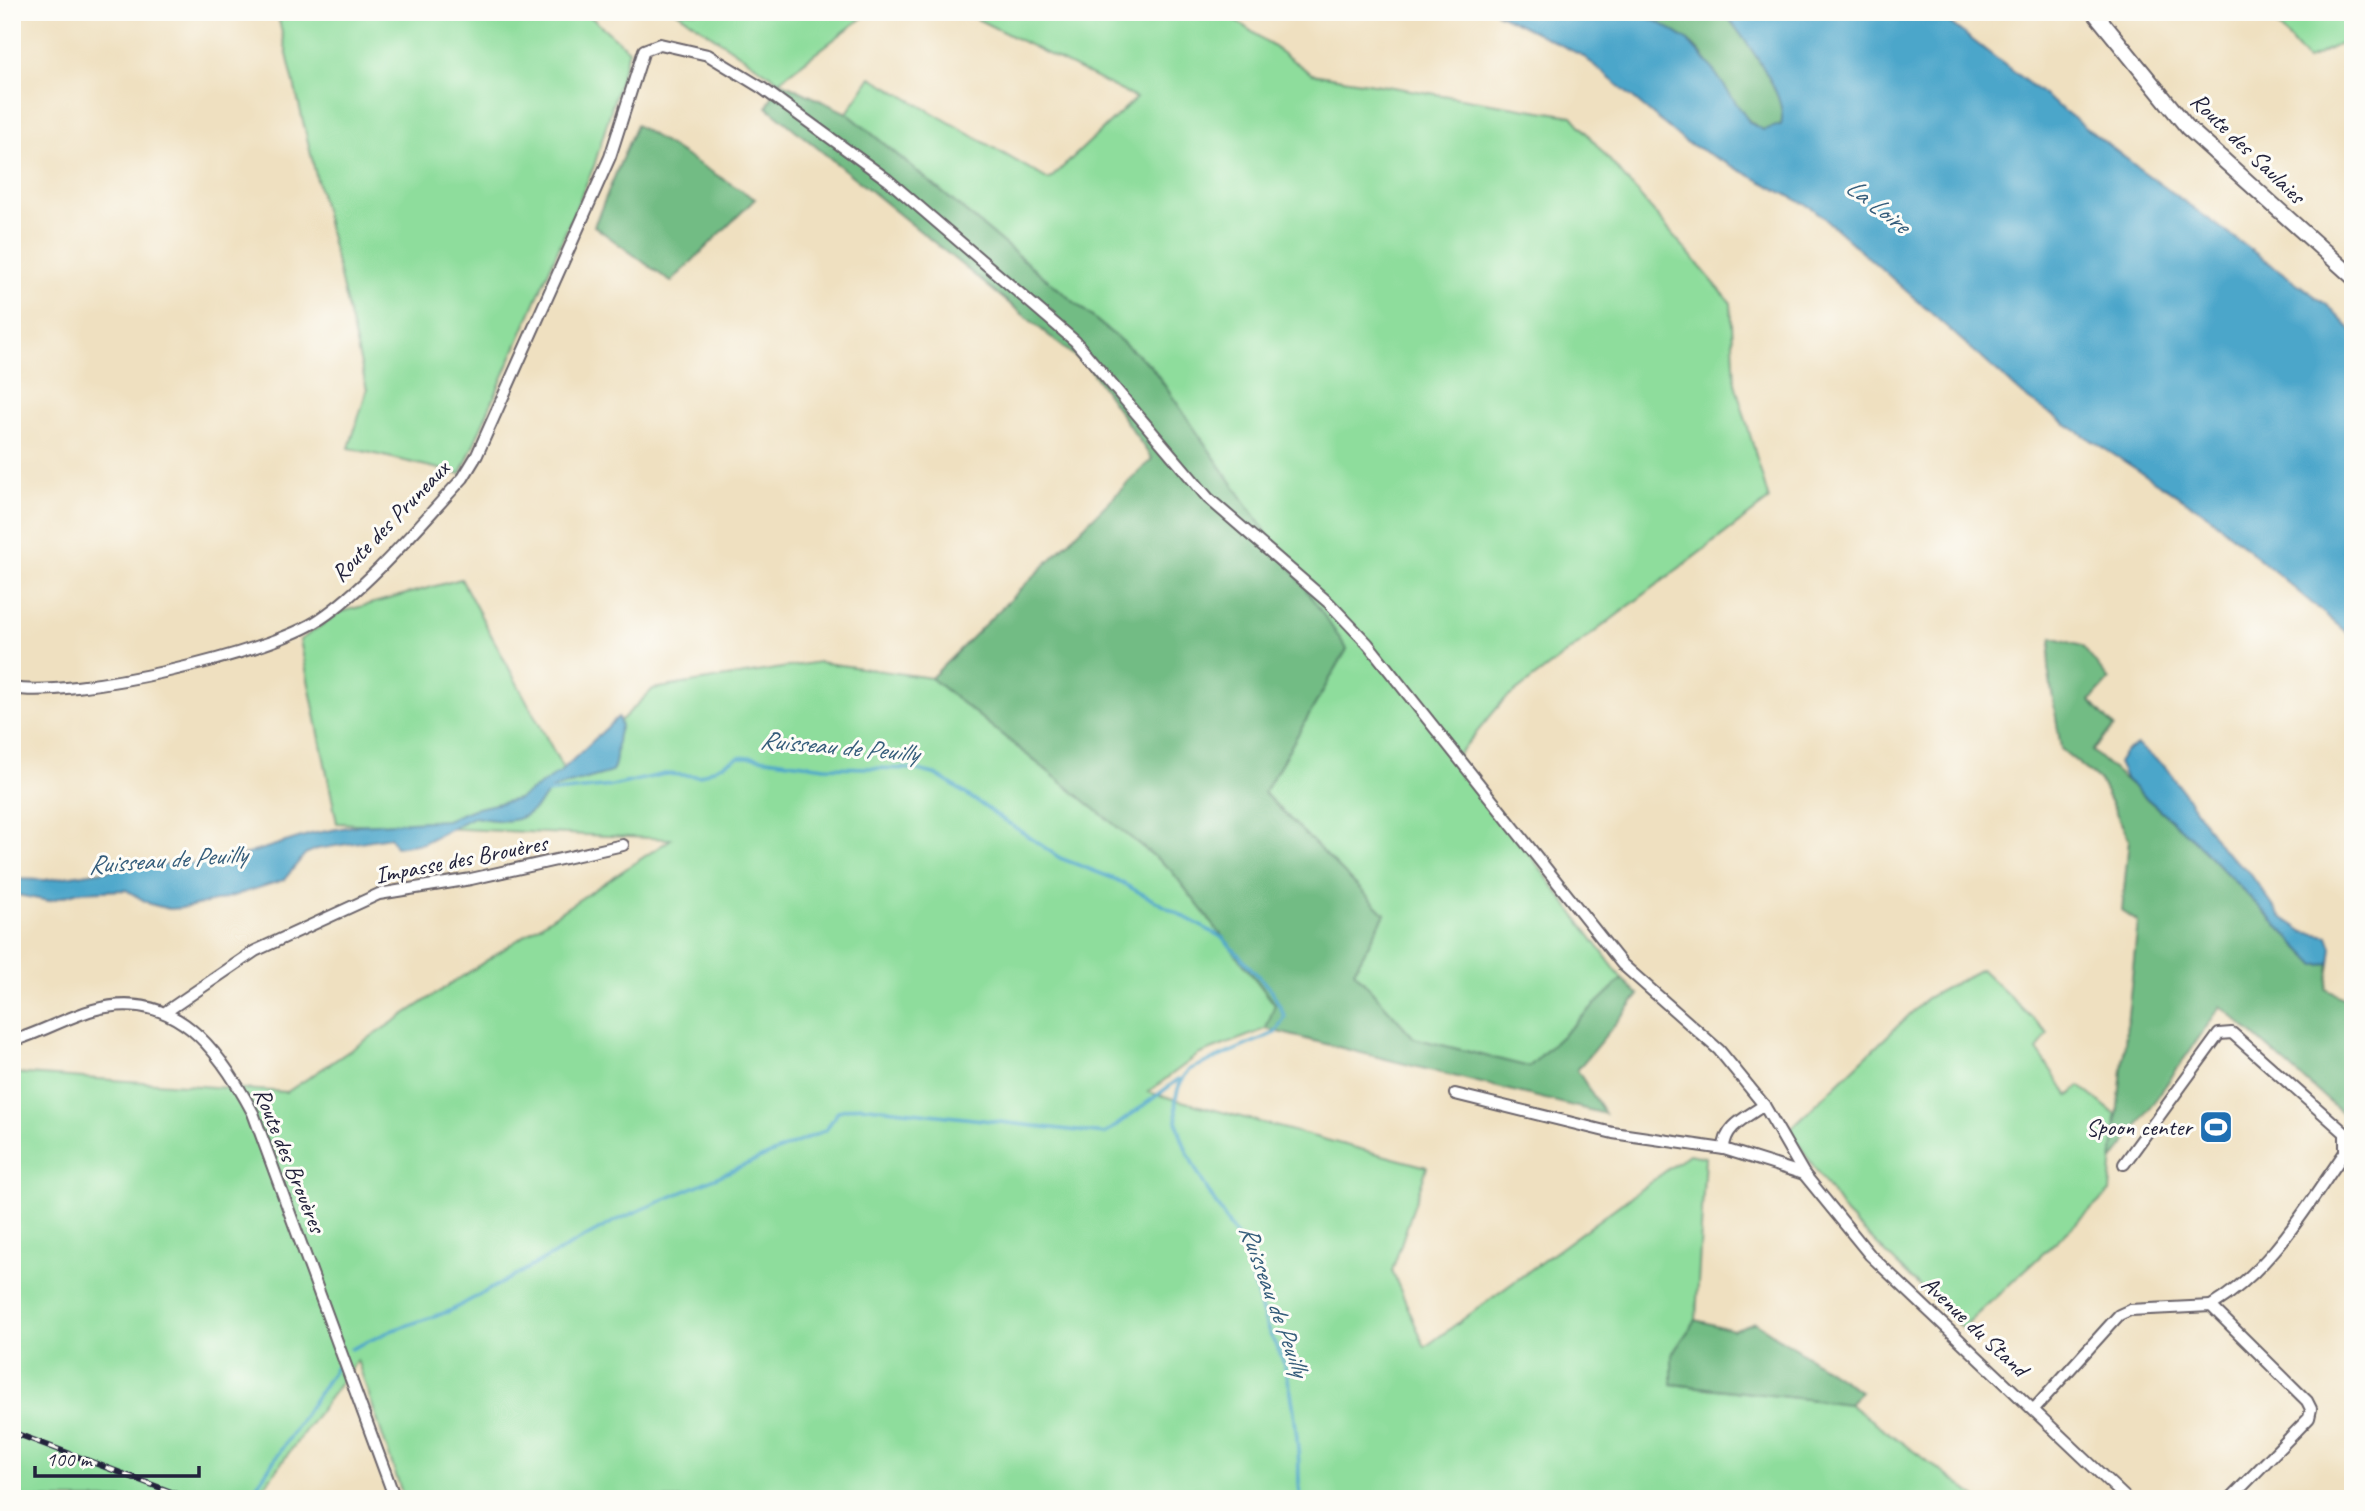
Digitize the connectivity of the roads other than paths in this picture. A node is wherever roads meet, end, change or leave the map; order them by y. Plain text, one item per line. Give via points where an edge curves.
1 (2094, 12) edge
2 (660, 44) joint
3 (2353, 277) edge
4 (12, 688) edge
5 (623, 845) dead end
6 (167, 1011) junction
7 (12, 1041) edge
8 (1455, 1094) dead end
9 (1764, 1105) junction
10 (1724, 1149) junction
11 (2124, 1164) dead end
12 (1804, 1174) junction
13 (2211, 1306) junction
14 (2034, 1409) junction
15 (395, 1499) edge
16 (2127, 1499) edge
17 (2230, 1499) edge

1 - 3 street, Route des Saulaies via 2189,128
2 - 4 street, Route des Pruneaux via 644,50 610,157 477,455 463,478 411,534 320,620 282,638 118,681 58,690
2 - 9 street, Avenue du Stand via 708,55 762,88 888,180 1075,341 1208,498 1329,603 1368,644 1622,964 1707,1039
5 - 6 street, Impasse des Brouères via 379,894 255,951
6 - 7 street, Route des Brouères via 128,1003 111,1006
6 - 15 street, Route des Brouères via 215,1055 237,1082 253,1113
8 - 10 street via 1613,1133
9 - 10 street via 1729,1129
9 - 12 street, Avenue du Stand
10 - 12 street
11 - 13 street via 2219,1034 2225,1032 2232,1033 2346,1133 2345,1152 2273,1254 2258,1272
12 - 14 street, Avenue du Stand via 1870,1255
13 - 14 street via 2130,1310 2119,1315
13 - 17 street via 2311,1409 2309,1418
14 - 16 street, Avenue du Stand

